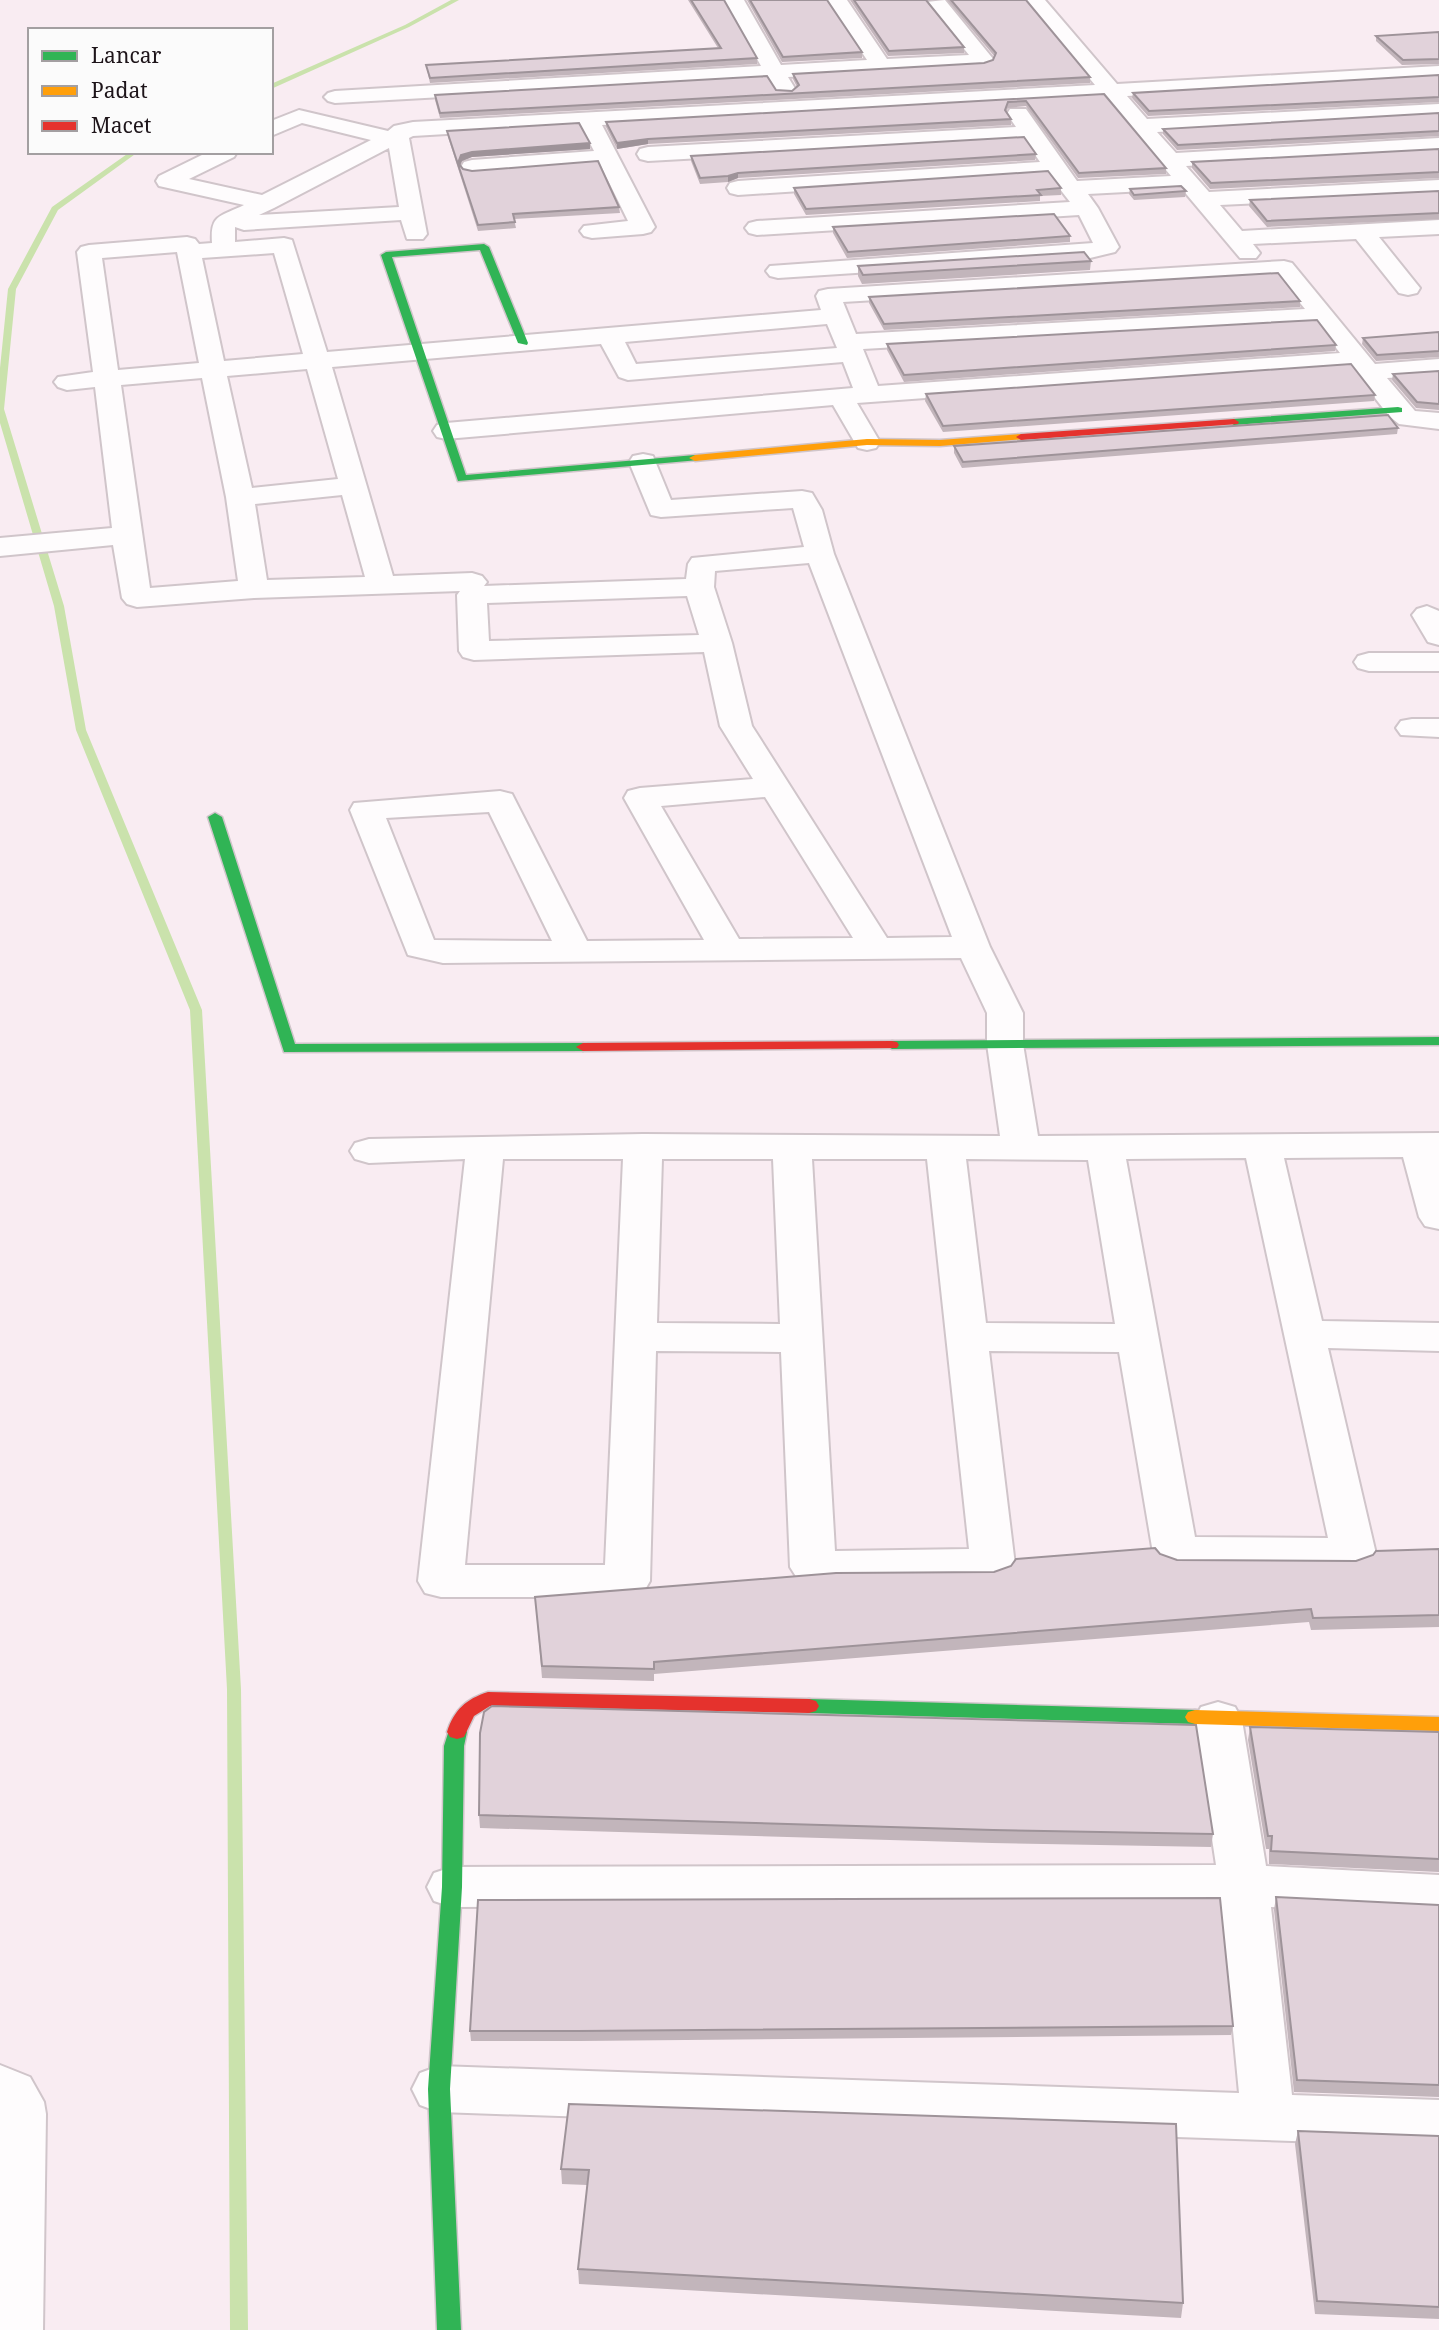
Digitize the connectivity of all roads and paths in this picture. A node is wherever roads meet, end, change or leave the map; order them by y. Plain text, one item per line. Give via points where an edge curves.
1 (733, 0) edge
2 (837, 0) edge
3 (1035, 0) edge
4 (936, 2) edge
5 (1374, 52) dead end
6 (881, 66) junction
7 (775, 72) junction
8 (1439, 72) edge
9 (1395, 74) junction
10 (1112, 90) junction
11 (335, 97) dead end
12 (795, 107) junction
13 (1439, 110) edge
14 (1018, 114) edge
15 (589, 120) junction
16 (1142, 126) junction
17 (273, 129) edge
18 (1031, 133) junction
19 (395, 136) junction
20 (1439, 145) edge
21 (715, 151) junction
22 (222, 154) edge
23 (648, 155) dead end
24 (608, 158) junction
25 (1170, 160) junction
26 (472, 167) dead end
27 (1055, 168) junction
28 (404, 173) junction
29 (312, 179) junction
30 (1439, 187) edge
31 (738, 188) junction
32 (1072, 188) junction
33 (1197, 190) junction
34 (266, 203) junction
35 (1087, 208) junction
36 (1439, 227) edge
37 (757, 228) junction
38 (592, 231) dead end
39 (1362, 231) junction
40 (223, 237) junction
41 (189, 252) junction
42 (1408, 288) dead end
43 (1325, 315) junction
44 (836, 316) junction
45 (609, 335) junction
46 (523, 343) junction
47 (849, 348) junction
48 (419, 352) junction
49 (317, 361) junction
50 (1363, 366) junction
51 (1439, 367) edge
52 (213, 370) junction
53 (107, 379) junction
54 (67, 382) dead end
55 (869, 394) junction
56 (841, 397) junction
57 (1398, 410) junction
58 (1439, 421) edge
59 (446, 431) junction
60 (867, 442) junction
61 (643, 462) junction
62 (353, 486) junction
63 (240, 497) junction
64 (126, 536) junction
65 (0, 547) edge
66 (820, 554) junction
67 (700, 576) junction
68 (380, 583) junction
69 (254, 589) junction
70 (472, 589) junction
71 (717, 643) junction
72 (1369, 662) dead end
73 (1439, 662) edge
74 (773, 787) junction
75 (215, 817) dead end
76 (972, 947) junction
77 (877, 950) junction
78 (727, 951) junction
79 (575, 952) junction
80 (1439, 1041) edge
81 (1006, 1044) junction
82 (1429, 1145) edge
83 (643, 1146) junction
84 (792, 1146) junction
85 (1262, 1146) junction
86 (485, 1147) junction
87 (945, 1147) junction
88 (1021, 1147) junction
89 (1105, 1148) junction
90 (369, 1151) dead end
91 (1439, 1217) edge
92 (1305, 1334) junction
93 (636, 1337) junction
94 (1439, 1337) edge
95 (801, 1338) junction
96 (967, 1338) junction
97 (1138, 1338) junction
98 (1218, 1720) junction
99 (1439, 1724) edge
100 (1244, 1885) junction
101 (452, 1887) junction
102 (1439, 1895) edge
103 (0, 2088) edge
104 (439, 2089) junction
105 (1268, 2118) junction
106 (1439, 2123) edge
107 (10, 2313) edge
108 (449, 2330) edge

1 - 7 street
2 - 6 street
3 - 10 street
4 - 6 street via 984,60
5 - 9 street
6 - 7 street
7 - 11 street
7 - 12 street
8 - 9 street
9 - 10 street
10 - 12 street
10 - 16 street
12 - 15 street
13 - 16 street
14 - 18 street
15 - 19 street via 427,128
15 - 24 street
16 - 25 street
17 - 19 street via 299,116
18 - 21 street
18 - 27 street
19 - 28 street
19 - 29 street
20 - 25 street
21 - 23 street
21 - 31 street
22 - 34 street via 167,181
24 - 26 street
24 - 38 street via 643,227
25 - 33 street
27 - 31 street
27 - 32 street
28 - 29 street
28 - 40 street via 412,223
29 - 34 street
30 - 33 street
31 - 37 street
32 - 33 street
32 - 35 street
33 - 39 street via 1243,245
34 - 40 street
35 - 37 street
35 - 37 street via 1107,247 781,279
36 - 39 street
39 - 42 street
40 - 41 street
40 - 49 street via 284,244
41 - 52 street
41 - 53 street via 187,244 89,252
43 - 44 street via 1281,268 828,296
43 - 47 street
43 - 50 street
44 - 45 street
44 - 47 street
45 - 46 street
45 - 47 street via 628,372
46 - 48 street
46 - 48 street via 484,247 386,254
47 - 55 street
48 - 49 street
48 - 59 street
49 - 52 street
49 - 62 street
50 - 51 street
50 - 55 street
50 - 57 street
52 - 53 street
52 - 63 street
53 - 54 street
53 - 64 street
55 - 56 street
56 - 59 street
56 - 60 street
57 - 58 street via 1408,418
57 - 60 street via 940,443
59 - 61 street via 462,479
60 - 61 street
61 - 66 street via 661,509 802,499
62 - 63 street
62 - 68 street
63 - 69 street
64 - 65 street
64 - 69 street via 137,598
66 - 67 street
66 - 76 street
67 - 70 street
67 - 71 street
68 - 69 street
68 - 70 street
70 - 71 street via 474,651
71 - 74 street via 736,726
72 - 73 street
74 - 77 street
74 - 78 street via 639,798
75 - 81 street via 289,1049
76 - 77 street
76 - 81 street via 1005,1013
77 - 78 street
78 - 79 street
79 - 79 street via 500,801 366,810 420,948
80 - 81 street
81 - 88 street
82 - 85 street
82 - 91 street
83 - 84 street
83 - 86 street
83 - 93 street
84 - 87 street
84 - 95 street
85 - 89 street
85 - 92 street
86 - 90 street
86 - 93 street via 441,1581 627,1581
87 - 88 street
87 - 96 street
88 - 89 street
89 - 97 street
92 - 94 street
92 - 97 street via 1354,1554 1175,1553
93 - 95 street
95 - 96 street via 813,1567 993,1565
96 - 97 street
98 - 99 street
98 - 100 street
98 - 101 street via 488,1699 461,1716 454,1746
100 - 101 street
100 - 102 street
100 - 105 street
101 - 104 street
103 - 107 street via 14,2095 21,2126
104 - 105 street
104 - 108 street
105 - 106 street

